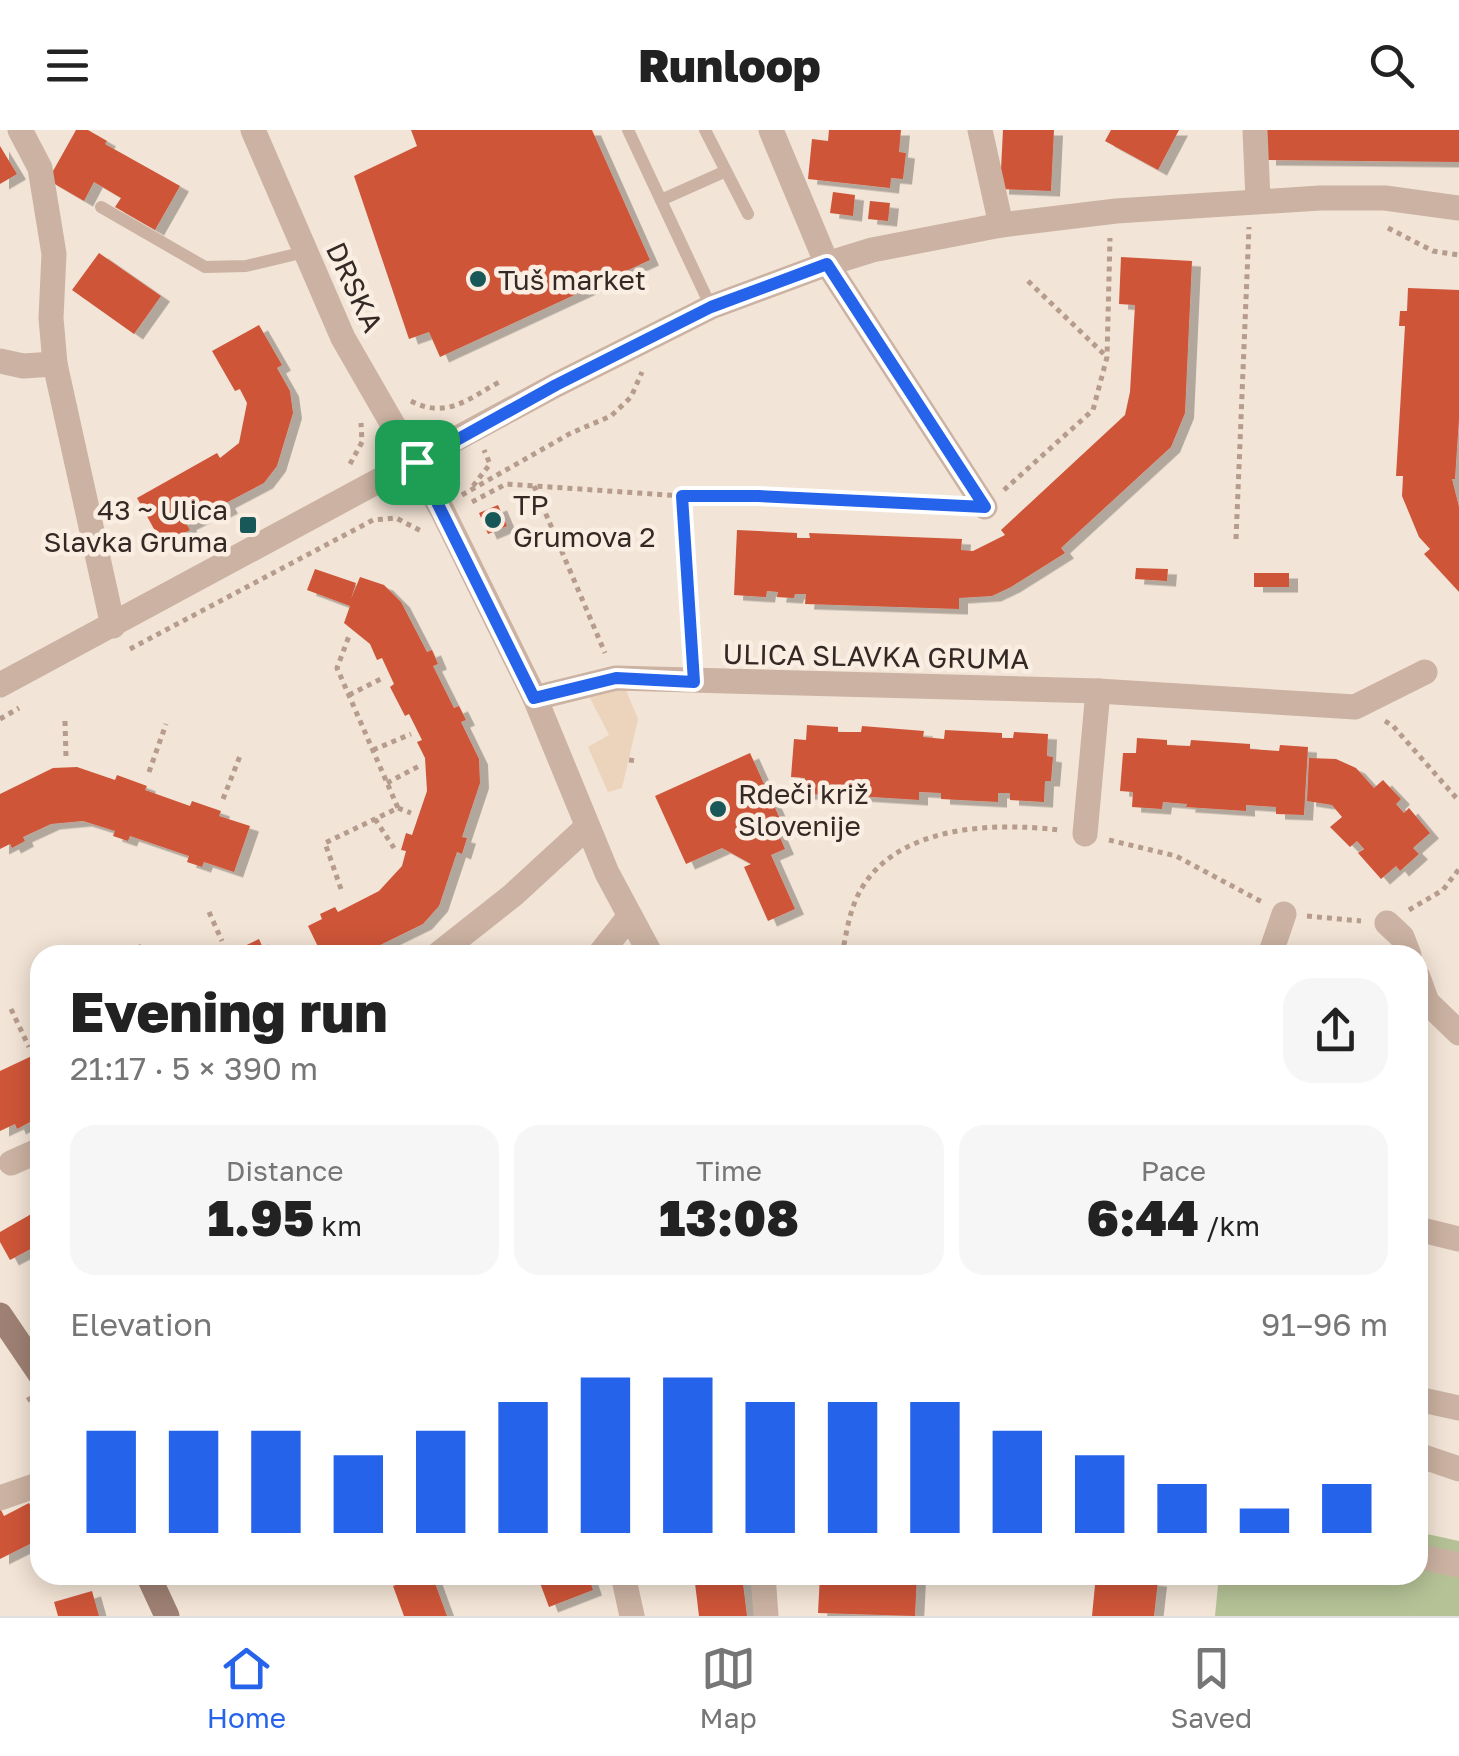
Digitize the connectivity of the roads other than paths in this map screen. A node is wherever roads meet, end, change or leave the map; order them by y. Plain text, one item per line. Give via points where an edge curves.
1 (20, 130) edge
2 (253, 130) edge
3 (628, 130) edge
4 (705, 130) edge
5 (771, 130) edge
6 (980, 130) edge
7 (1255, 130) edge
8 (726, 171) junction
9 (661, 200) junction
10 (101, 206) dead end
11 (1459, 208) edge
12 (1253, 212) junction
13 (748, 214) dead end
14 (1001, 225) junction
15 (305, 252) junction
16 (827, 264) junction
17 (711, 307) junction
18 (0, 361) edge
19 (55, 364) junction
20 (417, 462) junction
21 (985, 507) road end
22 (113, 626) junction
23 (1426, 672) dead end
24 (0, 686) edge
25 (1098, 691) junction
26 (534, 698) junction
27 (588, 826) junction
28 (1085, 834) road end
29 (1284, 914) road end
30 (629, 917) junction
31 (1387, 923) road end
32 (451, 945) edge
33 (607, 945) edge
34 (645, 945) edge
35 (1273, 945) edge
36 (1405, 945) edge
37 (1428, 1003) edge
38 (1459, 1033) edge
39 (30, 1154) edge
40 (11, 1163) dead end
41 (1428, 1231) edge
42 (1459, 1239) edge
43 (0, 1315) edge
44 (30, 1359) edge
45 (1428, 1401) edge
46 (1459, 1408) edge
47 (1428, 1458) edge
48 (1459, 1469) edge
49 (30, 1488) edge
50 (0, 1498) edge
51 (1428, 1558) edge
52 (1459, 1565) edge
53 (153, 1585) edge
54 (626, 1585) edge
55 (764, 1585) edge
56 (167, 1616) edge
57 (632, 1616) edge
58 (766, 1616) edge

1 - 19 street via 40,168 54,254
2 - 15 street, DRSKA
3 - 9 lane
4 - 8 lane
5 - 16 street
6 - 14 street
7 - 12 street
8 - 9 lane
8 - 13 lane
9 - 17 lane
10 - 15 lane via 206,266 246,266
11 - 12 street via 1385,198
12 - 14 street via 1116,211
14 - 16 street
15 - 20 street, DRSKA via 343,338
16 - 17 street
16 - 21 street
17 - 20 street
18 - 19 street
19 - 22 street
20 - 22 street
20 - 26 street
22 - 24 street
23 - 25 street, ULICA SLAVKA GRUMA via 1355,707
25 - 26 street, ULICA SLAVKA GRUMA via 616,678
25 - 28 street
26 - 27 street
27 - 30 street
27 - 32 street
29 - 35 street
30 - 33 street
30 - 34 street
31 - 36 street
37 - 38 street
39 - 40 street
41 - 42 street
43 - 44 main road
45 - 46 street
47 - 48 street
49 - 50 street
51 - 52 street
53 - 56 main road
54 - 57 street
55 - 58 street

